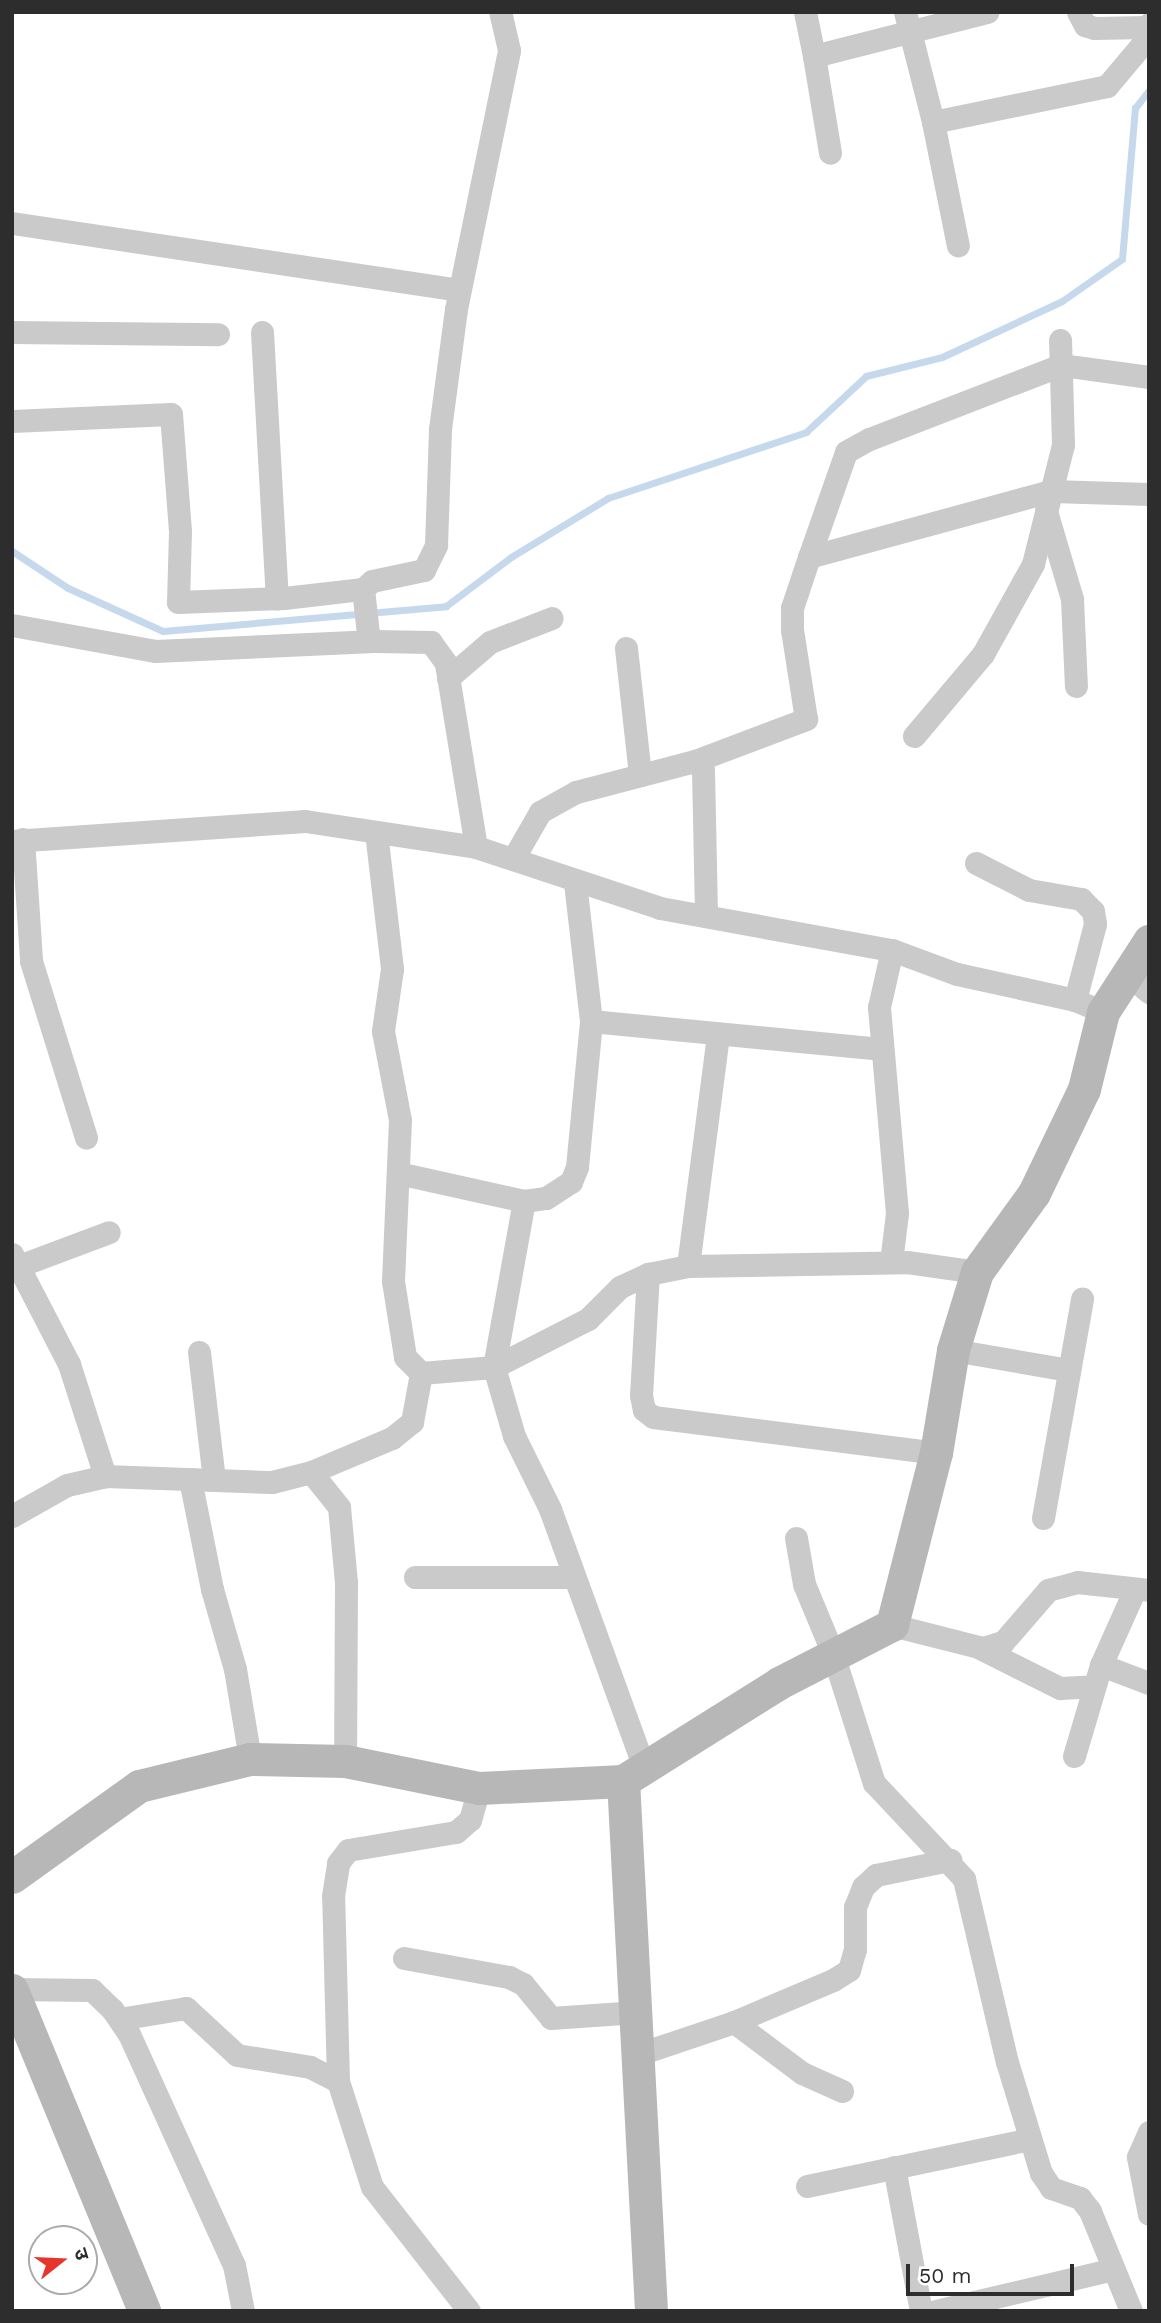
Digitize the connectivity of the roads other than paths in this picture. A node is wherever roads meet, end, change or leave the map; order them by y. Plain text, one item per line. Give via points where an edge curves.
1 (500, 12) edge
2 (805, 12) edge
3 (987, 12) edge
4 (1078, 12) edge
5 (908, 23) edge
6 (1148, 25) edge
7 (814, 56) junction
8 (933, 122) junction
9 (831, 153) dead end
10 (12, 223) edge
11 (958, 246) dead end
12 (459, 290) junction
13 (12, 332) edge
14 (262, 332) dead end
15 (218, 334) dead end
16 (1060, 341) dead end
17 (1061, 365) junction
18 (1149, 377) edge
19 (12, 421) edge
20 (1149, 494) edge
21 (1048, 501) junction
22 (809, 557) junction
23 (277, 599) junction
24 (367, 613) junction
25 (552, 618) dead end
26 (12, 625) edge
27 (626, 648) dead end
28 (449, 678) junction
29 (1076, 686) dead end
30 (914, 736) dead end
31 (695, 761) junction
32 (640, 775) junction
33 (376, 832) junction
34 (18, 840) edge
35 (476, 846) junction
36 (513, 859) junction
37 (976, 863) dead end
38 (575, 882) junction
39 (706, 916) junction
40 (1149, 941) edge
41 (892, 950) junction
42 (1137, 983) edge
43 (1089, 1006) junction
44 (591, 1021) junction
45 (718, 1034) junction
46 (881, 1049) junction
47 (86, 1138) dead end
48 (398, 1173) junction
49 (524, 1201) junction
50 (109, 1232) dead end
51 (14, 1261) edge
52 (891, 1262) junction
53 (688, 1266) junction
54 (977, 1272) junction
55 (648, 1274) junction
56 (1082, 1298) dead end
57 (953, 1350) junction
58 (199, 1352) dead end
59 (494, 1367) junction
60 (1069, 1370) junction
61 (421, 1373) junction
62 (936, 1452) junction
63 (312, 1472) junction
64 (105, 1476) junction
65 (190, 1479) junction
66 (214, 1479) junction
67 (12, 1516) edge
68 (1043, 1518) dead end
69 (796, 1538) dead end
70 (415, 1577) dead end
71 (573, 1577) junction
72 (1142, 1590) edge
73 (892, 1625) junction
74 (978, 1647) junction
75 (833, 1654) junction
76 (1098, 1676) junction
77 (1149, 1683) edge
78 (1074, 1756) dead end
79 (250, 1759) junction
80 (345, 1761) junction
81 (634, 1775) junction
82 (479, 1788) junction
83 (950, 1860) junction
84 (12, 1877) edge
85 (404, 1958) dead end
86 (12, 1990) edge
87 (637, 2012) junction
88 (119, 2019) junction
89 (734, 2022) junction
90 (639, 2054) junction
91 (338, 2081) junction
92 (842, 2091) dead end
93 (1149, 2132) edge
94 (1030, 2138) junction
95 (894, 2167) junction
96 (807, 2186) dead end
97 (1149, 2214) edge
98 (1114, 2269) junction
99 (144, 2311) edge
100 (243, 2311) edge
101 (469, 2311) edge
102 (651, 2311) edge
103 (921, 2311) edge
104 (936, 2311) edge
105 (1131, 2311) edge

1 - 12 street via 509,51
2 - 7 street
3 - 5 street
4 - 6 street via 1094,29
5 - 7 street
5 - 8 street
6 - 8 street via 1144,42 1107,86
7 - 9 street
8 - 11 street
10 - 12 street
12 - 24 street via 440,429 431,561 424,570 372,581
13 - 15 street
14 - 23 street
16 - 17 street
17 - 18 street
17 - 21 street via 1062,445
17 - 22 street via 846,452
19 - 23 street via 171,414 180,531 178,602
20 - 21 street
21 - 22 street
21 - 29 street via 1072,600
21 - 30 street via 1033,564 983,654
22 - 31 street via 792,619 806,719
23 - 24 street
24 - 26 street via 155,650
24 - 28 street via 440,649
25 - 28 street via 490,642
27 - 32 street
28 - 35 street
31 - 32 street
31 - 39 street via 703,770
32 - 36 street via 576,792 540,811
33 - 34 street via 306,821
33 - 35 street
33 - 48 street via 391,969 383,1031 400,1120
34 - 47 street via 31,961
35 - 36 street
36 - 38 street
37 - 43 street via 1029,890 1081,899 1093,911
38 - 39 street via 660,908
38 - 44 street
39 - 41 street
40 - 42 street
41 - 43 street via 957,974
41 - 46 street via 879,1007
42 - 43 street
43 - 54 street via 1084,1089 1034,1193
44 - 45 street
44 - 49 street via 577,1167 563,1189 546,1198
45 - 46 street
45 - 53 street
46 - 52 street via 897,1213
48 - 49 street
48 - 61 street via 393,1281 405,1357
49 - 59 street
50 - 51 street
51 - 64 street via 69,1364
52 - 53 street
52 - 54 street
53 - 55 street
54 - 57 street
55 - 59 street via 621,1287 588,1319
55 - 62 street via 641,1395 644,1410 653,1417
56 - 60 street
57 - 60 street
57 - 62 street
58 - 66 street
59 - 61 street
59 - 71 street via 514,1436 550,1509
60 - 68 street
61 - 63 street via 412,1422 391,1438
62 - 73 street
63 - 66 street via 272,1482
63 - 80 street via 339,1507 346,1582
64 - 65 street
64 - 67 street via 67,1485
65 - 66 street
65 - 79 street via 212,1589 235,1669
69 - 75 street via 804,1584
70 - 71 street
71 - 81 street
72 - 74 street via 1077,1582 1048,1590 1003,1642
72 - 76 street
73 - 74 street
73 - 75 street
74 - 76 street via 1060,1688
75 - 81 street
75 - 83 street via 874,1783
76 - 77 street
76 - 78 street
79 - 80 street
79 - 84 street via 139,1786
80 - 82 street
81 - 82 street
81 - 87 street
82 - 91 street via 470,1819 456,1832 348,1850 338,1863 333,1896
83 - 89 street via 876,1875 863,1886 855,1907 855,1949 849,1970
83 - 94 street via 964,1879 1007,2062
85 - 87 street via 509,1977 523,1984 551,2018
86 - 88 street via 92,1990
86 - 99 street
87 - 90 street
88 - 91 street via 186,2008 237,2054 310,2067
88 - 100 street via 234,2265
89 - 90 street
89 - 92 street via 802,2073
90 - 102 street
91 - 101 street via 372,2187
93 - 97 street via 1138,2157
94 - 95 street
94 - 98 street via 1041,2173 1052,2188 1080,2198 1090,2211
95 - 96 street
95 - 103 street
98 - 104 street
98 - 105 street

